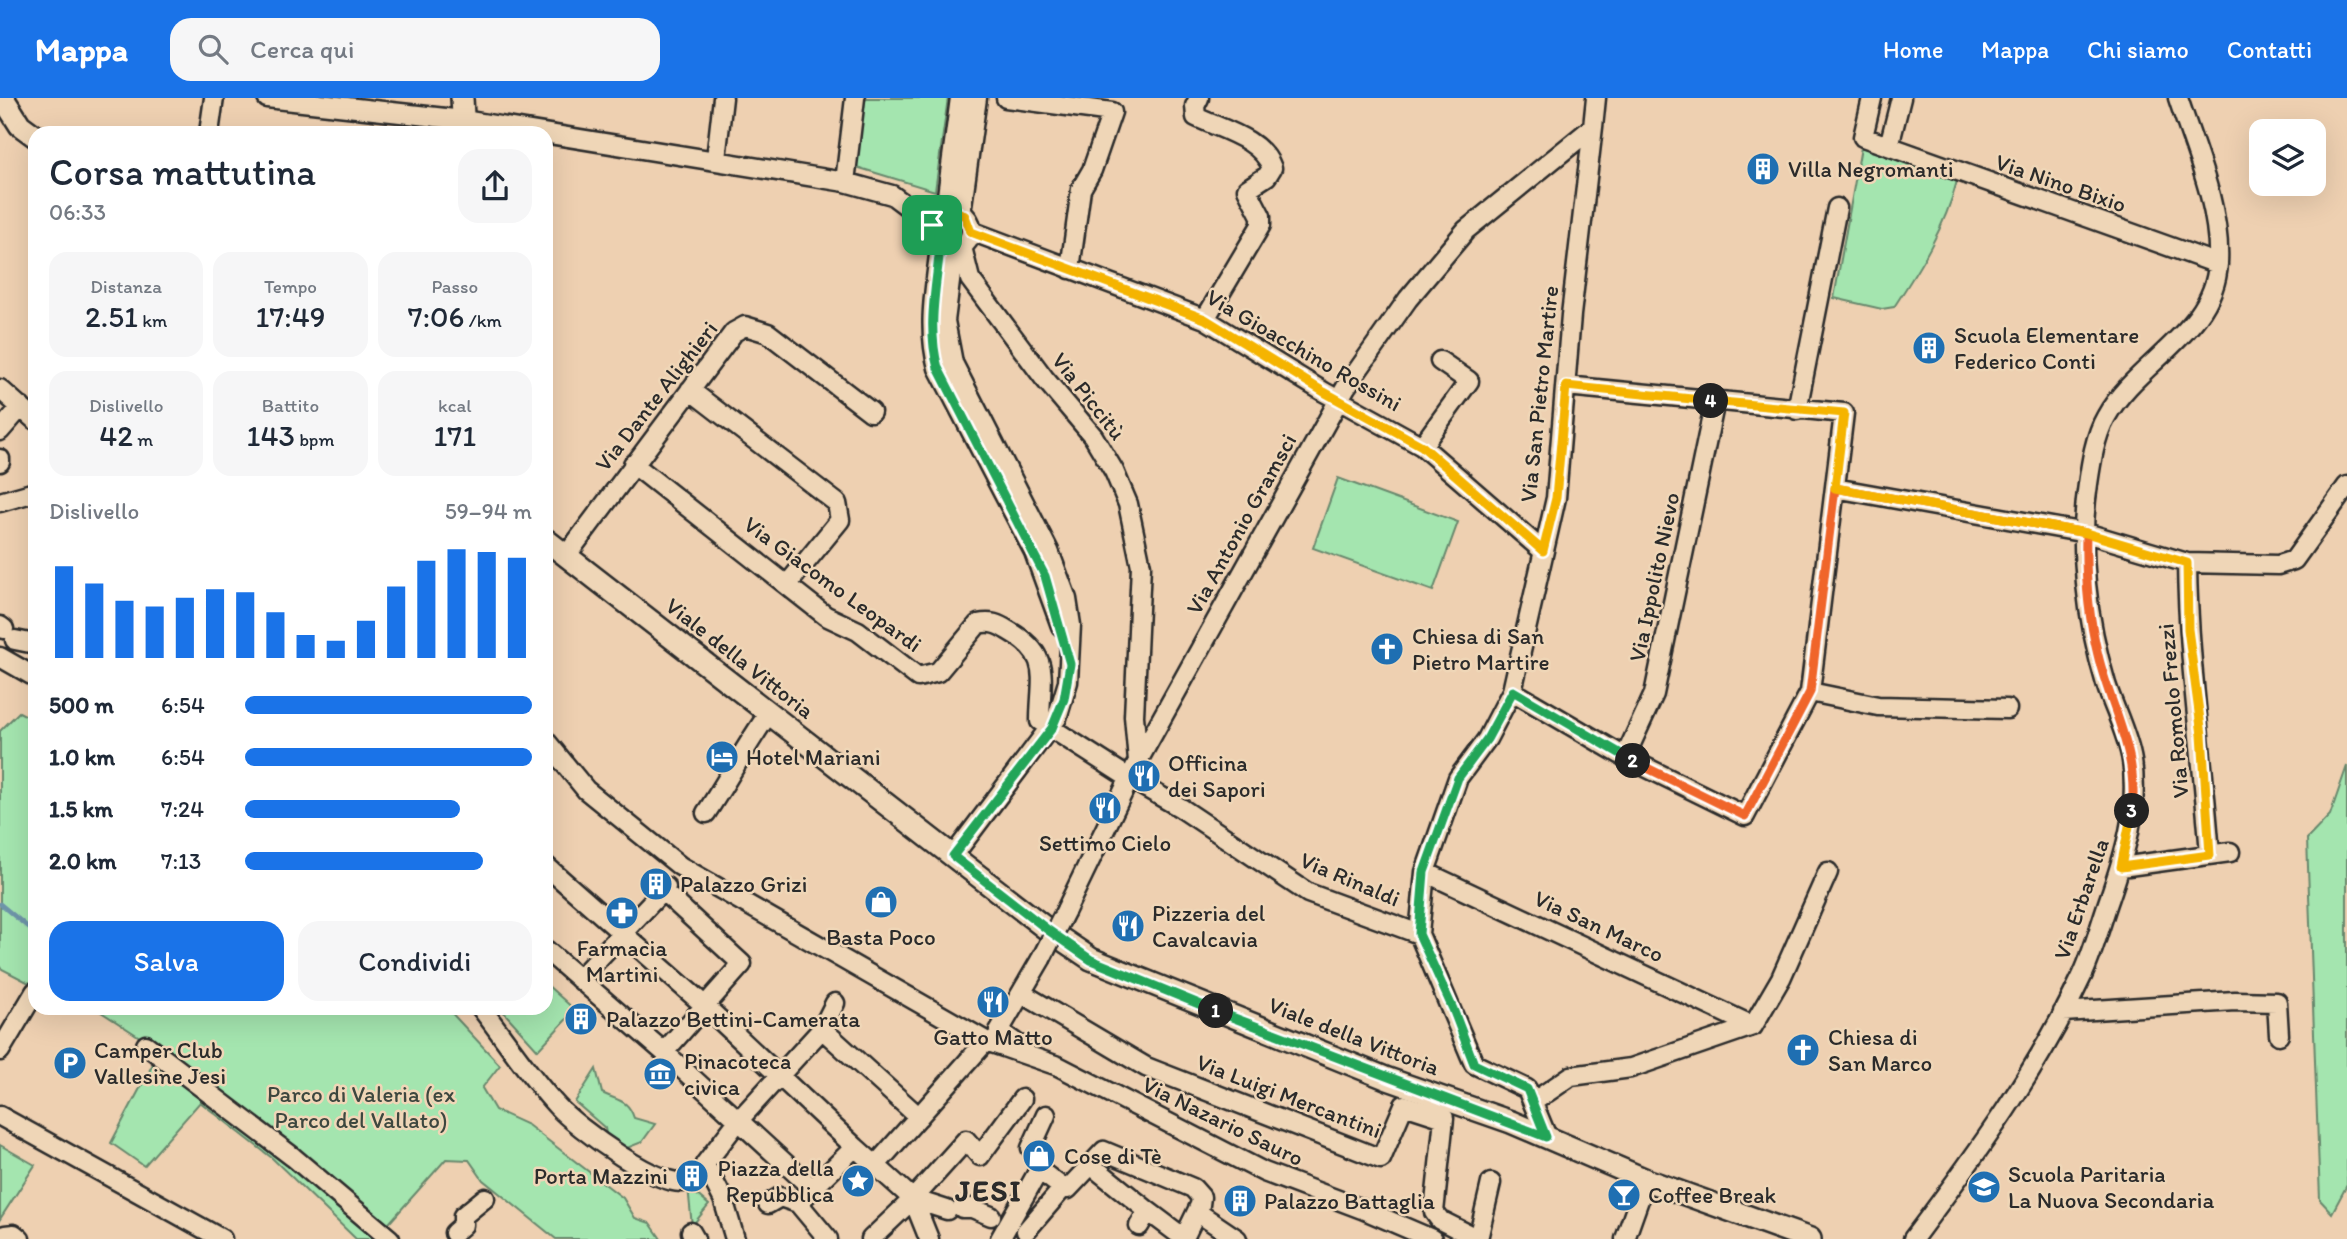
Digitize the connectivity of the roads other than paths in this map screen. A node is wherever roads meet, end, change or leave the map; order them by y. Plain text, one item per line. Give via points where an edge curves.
1 (3, 98) edge
2 (214, 98) edge
3 (267, 98) edge
4 (462, 98) edge
5 (723, 98) edge
6 (855, 98) edge
7 (961, 98) edge
8 (977, 98) edge
9 (1006, 98) edge
10 (1199, 98) edge
11 (1596, 98) edge
12 (1872, 98) edge
13 (1901, 98) edge
14 (2178, 98) edge
15 (210, 126) edge
16 (463, 126) edge
17 (1592, 127) junction
18 (28, 131) edge
19 (553, 138) edge
20 (1889, 146) junction
21 (716, 159) junction
22 (845, 182) junction
23 (1837, 208) dead end
24 (953, 212) junction
25 (932, 225) junction
26 (957, 244) junction
27 (2218, 264) junction
28 (1070, 269) junction
29 (1205, 319) junction
30 (1440, 361) dead end
31 (1566, 386) junction
32 (0, 389) edge
33 (690, 390) junction
34 (1339, 400) junction
35 (1715, 401) junction
36 (20, 407) junction
37 (1797, 410) junction
38 (872, 412) dead end
39 (28, 414) edge
40 (0, 431) edge
41 (1422, 446) junction
42 (633, 464) junction
43 (2347, 486) edge
44 (1835, 488) junction
45 (28, 493) edge
46 (2, 497) edge
47 (2086, 533) junction
48 (553, 546) edge
49 (1543, 551) junction
50 (566, 556) junction
51 (2187, 563) junction
52 (787, 585) junction
53 (6, 632) edge
54 (28, 641) edge
55 (0, 657) edge
56 (28, 673) edge
57 (1513, 691) junction
58 (1810, 692) junction
59 (2007, 709) dead end
60 (769, 713) junction
61 (1134, 716) junction
62 (1046, 724) junction
63 (1157, 726) junction
64 (553, 750) edge
65 (1625, 757) junction
66 (1138, 761) junction
67 (1129, 778) junction
68 (706, 813) dead end
69 (2230, 852) dead end
70 (2210, 855) junction
71 (953, 856) junction
72 (2121, 867) junction
73 (1424, 872) junction
74 (1828, 872) dead end
75 (553, 873) edge
76 (621, 932) junction
77 (1419, 934) junction
78 (553, 956) edge
79 (579, 979) junction
80 (1023, 994) junction
81 (835, 1003) dead end
82 (28, 1004) edge
83 (705, 1005) junction
84 (2063, 1012) junction
85 (486, 1015) edge
86 (1753, 1026) junction
87 (822, 1029) junction
88 (2279, 1034) dead end
89 (993, 1036) junction
90 (146, 1045) dead end
91 (0, 1051) edge
92 (664, 1052) junction
93 (781, 1076) junction
94 (1022, 1099) dead end
95 (1533, 1102) junction
96 (1046, 1115) dead end
97 (0, 1116) edge
98 (919, 1117) junction
99 (738, 1121) junction
100 (1546, 1137) junction
101 (855, 1147) junction
102 (1034, 1161) junction
103 (1091, 1165) junction
104 (875, 1166) junction
105 (694, 1175) junction
106 (1646, 1180) junction
107 (1491, 1184) dead end
108 (1065, 1188) junction
109 (813, 1189) junction
110 (485, 1198) dead end
111 (913, 1199) junction
112 (798, 1203) junction
113 (768, 1204) dead end
114 (1197, 1212) junction
115 (1001, 1224) edge
116 (1035, 1235) edge
117 (1174, 1236) edge
118 (456, 1237) edge
119 (1234, 1237) edge
120 (2, 1239) edge
121 (20, 1239) edge
122 (222, 1239) edge
123 (390, 1239) edge
124 (735, 1239) edge
125 (828, 1239) edge
126 (871, 1239) edge
127 (929, 1239) edge
128 (1432, 1239) edge
129 (1478, 1239) edge
130 (1625, 1239) edge
131 (1810, 1239) edge
132 (1913, 1239) edge

1 - 18 main road
2 - 15 street
3 - 16 street
4 - 16 main road
5 - 21 street
6 - 22 street
7 - 24 street
8 - 24 street
9 - 28 street via 1112,112 1081,189
10 - 29 street via 1196,117 1263,151 1272,167 1247,189 1261,225
11 - 17 street
12 - 20 street, Via Nino Bixio via 1863,137
13 - 20 street
14 - 27 street via 2212,209
17 - 31 street, Via San Pietro Martire
17 - 34 street, Via Antonio Gramsci via 1466,230 1408,299
19 - 21 street
20 - 27 street, Via Nino Bixio
21 - 22 street
22 - 25 street via 892,195
23 - 37 street
24 - 25 street
24 - 26 street via 968,221
25 - 26 street via 932,237
26 - 28 street, Via Gioacchino Rossini
26 - 61 street, Via Piccitù via 971,279 1093,436 1128,504 1141,566
26 - 62 street via 945,321 953,363 1058,572 1071,625 1064,699
27 - 47 street, Via Erbarella via 2214,288 2202,309 2183,334 2128,385 2105,419 2087,488
28 - 29 street, Via Gioacchino Rossini
29 - 34 street, Via Gioacchino Rossini
30 - 41 street via 1469,381
31 - 35 street
31 - 49 street, Via San Pietro Martire via 1556,498
32 - 36 street
33 - 38 street, Via Dante Alighieri via 734,332 754,327
33 - 42 street, Via Dante Alighieri
33 - 52 street via 837,503 840,520
34 - 41 street, Via Gioacchino Rossini
34 - 63 street, Via Antonio Gramsci
35 - 37 street
35 - 65 street, Via Ippolito Nievo via 1654,694
36 - 39 street
36 - 40 street
37 - 44 street via 1844,413
41 - 49 street, Via Gioacchino Rossini
42 - 50 street, Via Dante Alighieri
42 - 52 street, Via Giacomo Leopardi
43 - 51 street via 2294,560 2278,565
44 - 47 street
44 - 58 street
45 - 46 street
47 - 51 street
47 - 72 street, Via Erbarella via 2090,613 2098,656 2132,759 2134,794
48 - 50 main road, Viale della Vittoria
49 - 57 street, Via San Pietro Martire
50 - 60 main road, Viale della Vittoria
51 - 70 street, Via Romolo Frezzi via 2188,629 2202,735
52 - 62 street, Via Giacomo Leopardi via 918,677 938,671 978,624 996,623 1027,641 1038,656
53 - 54 street
55 - 56 street
57 - 65 street
57 - 73 street, Via San Pietro Martire via 1487,739 1458,778
58 - 59 street via 1878,706
58 - 65 street via 1745,816
60 - 68 street
60 - 71 main road, Viale della Vittoria
61 - 63 street via 1143,726
61 - 66 street, Via Piccitù
62 - 67 street, Via Rinaldi
62 - 71 street
63 - 66 street, Via Antonio Gramsci
64 - 89 street, Via Nazario Sauro via 586,790 680,866
66 - 67 street, Via Antonio Gramsci
67 - 77 street, Via Rinaldi via 1308,893
67 - 80 street, Via Antonio Gramsci, bridge
69 - 70 street
70 - 72 street
71 - 100 main road, Viale della Vittoria via 1091,960
72 - 84 street, Via Erbarella via 2084,971
73 - 77 street, Via San Pietro Martire
73 - 86 street, Via San Marco
74 - 86 street via 1781,978
75 - 76 street
76 - 79 street
76 - 83 street
76 - 83 street via 664,889 741,964
77 - 95 street, Via Rinaldi via 1474,1064 1527,1089
78 - 79 street
79 - 92 street
80 - 89 street, Via Antonio Gramsci
80 - 129 street, Via Luigi Mercantini via 1146,1067 1381,1158 1404,1105 1444,1118 1434,1212 1440,1220
81 - 87 street
82 - 91 street
83 - 92 street
83 - 93 street
84 - 88 street via 2277,1002
84 - 132 street, Via Erbarella via 1984,1144
85 - 105 street via 558,1108 640,1170 676,1183
86 - 95 street via 1631,1068 1571,1076
87 - 93 street
87 - 98 street
89 - 98 street, Via Antonio Gramsci
89 - 128 street, Via Nazario Sauro via 1264,1172
90 - 123 street via 293,1157
92 - 99 street
93 - 99 street
93 - 101 street
94 - 111 street via 980,1156 967,1140
95 - 100 street, Via Rinaldi
96 - 102 street
97 - 122 street
98 - 104 street, Via Antonio Gramsci
99 - 105 street
99 - 109 street
100 - 106 main road, Viale della Vittoria
101 - 104 street
101 - 109 street
102 - 108 street
102 - 115 street
103 - 108 street
103 - 114 street via 1104,1151 1193,1188 1201,1197
103 - 117 street via 1144,1219
104 - 111 street
105 - 124 street via 723,1199
106 - 130 street
106 - 131 main road, Viale della Vittoria
107 - 129 street, Via Luigi Mercantini
108 - 116 street
109 - 112 street
110 - 118 street via 463,1216
111 - 115 street via 954,1209 972,1208
111 - 126 street
111 - 127 street
112 - 113 street via 780,1197
112 - 125 street
114 - 117 street via 1184,1238
114 - 119 street
115 - 116 street
120 - 121 street via 14,1234

